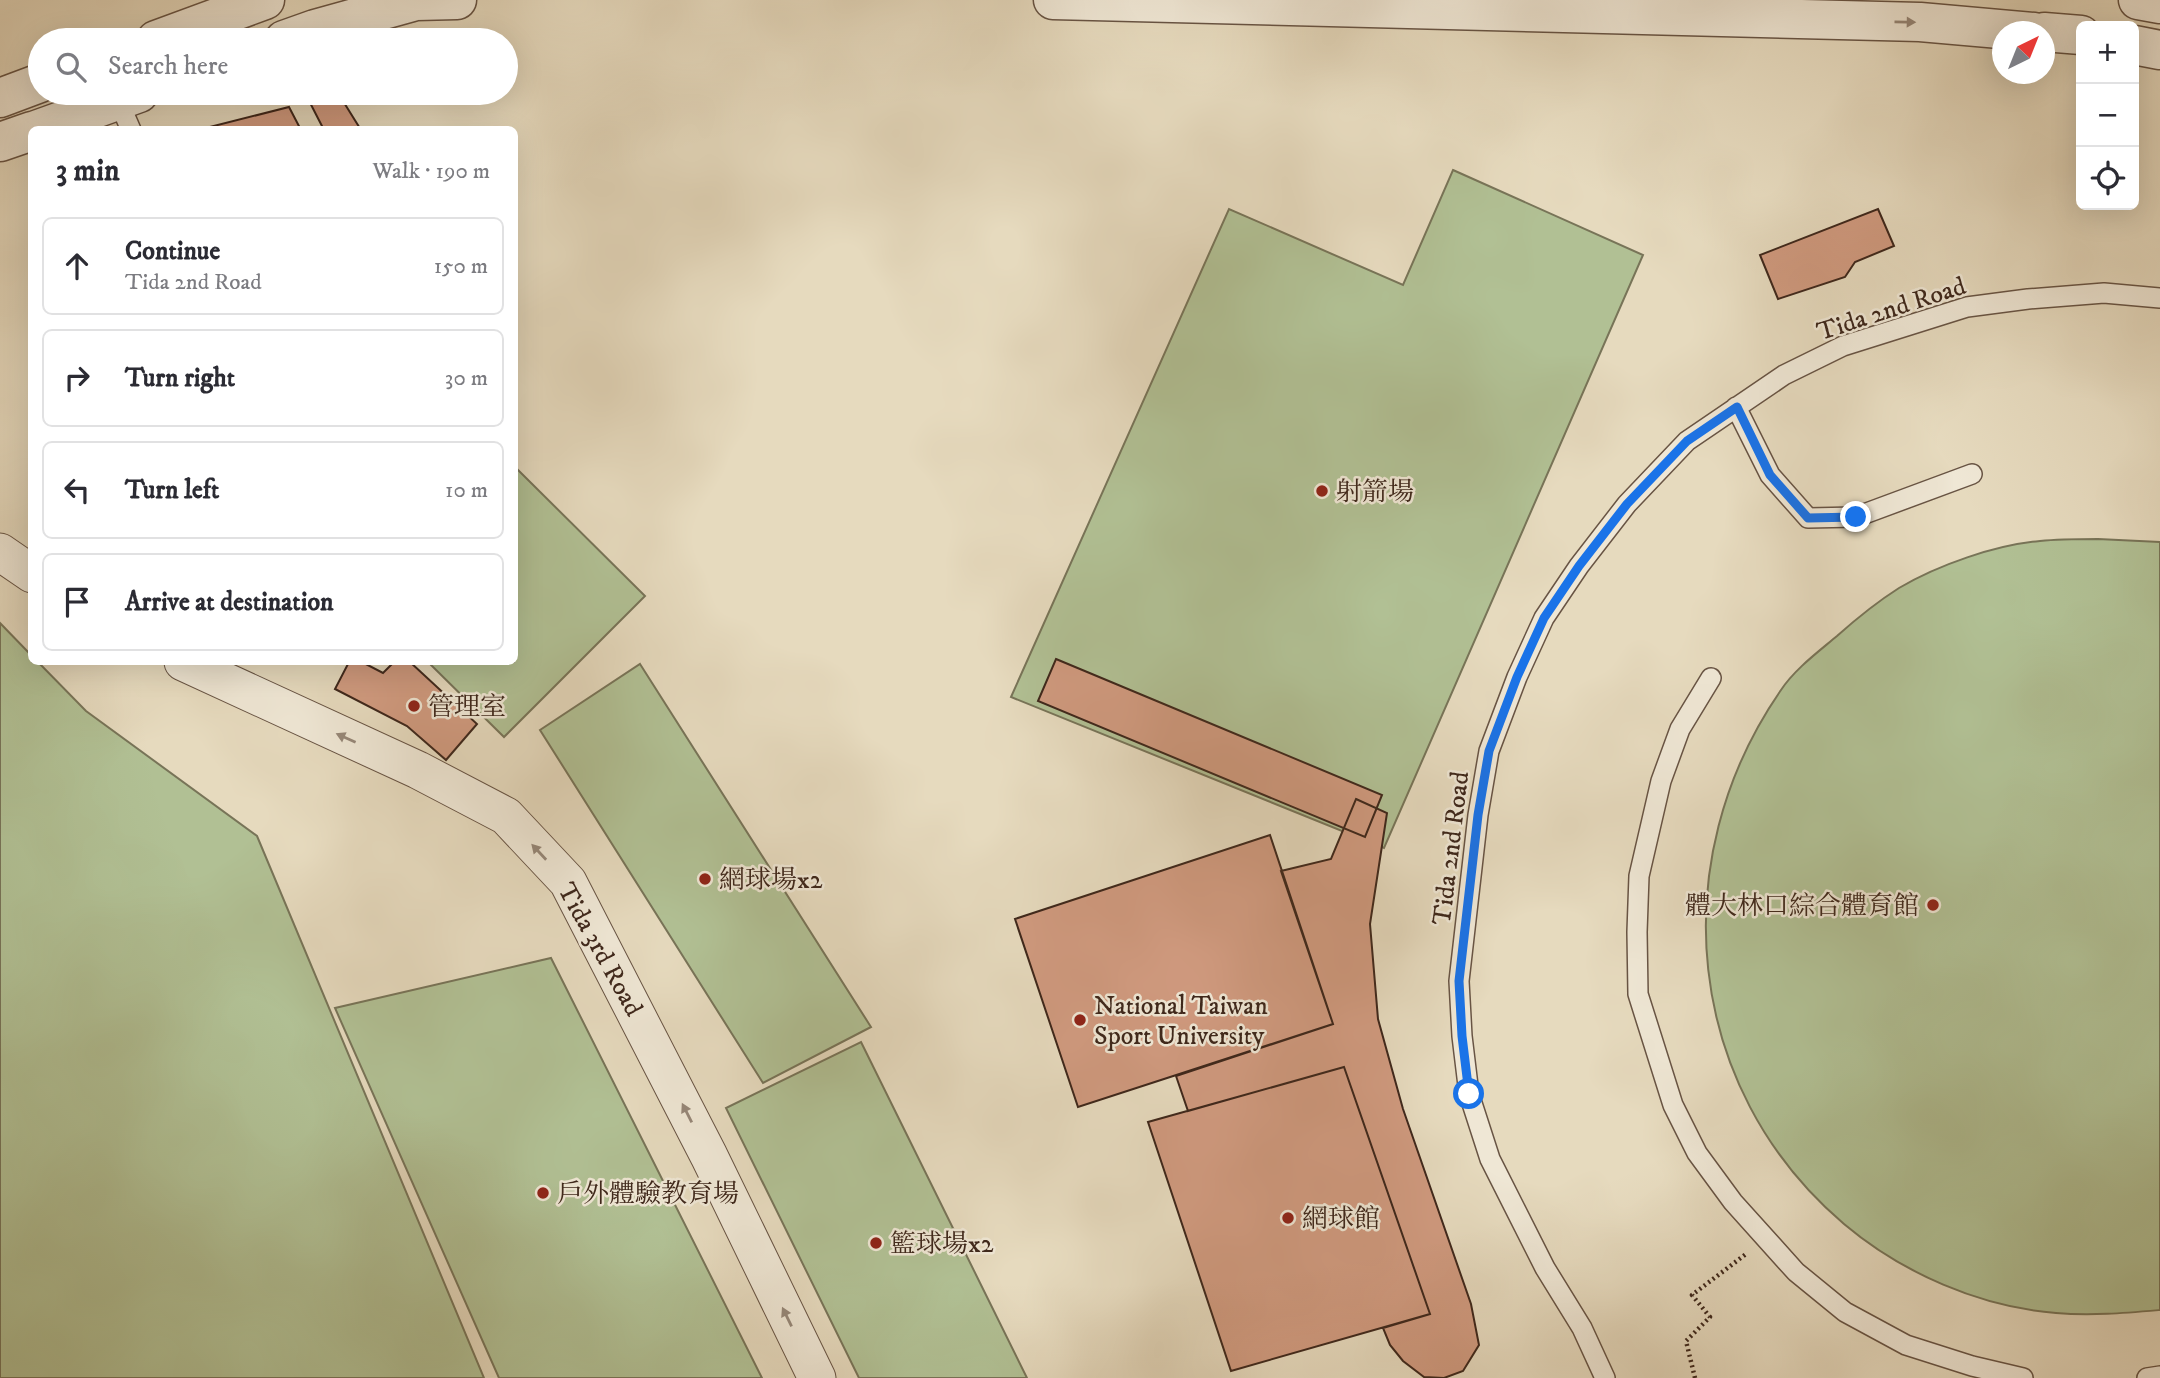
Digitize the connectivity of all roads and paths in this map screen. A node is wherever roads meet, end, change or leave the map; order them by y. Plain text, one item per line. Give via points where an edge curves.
1 (264, 0) edge
2 (457, 0) edge
3 (1053, 0) edge
4 (2138, 0) edge
5 (416, 1) edge
6 (2160, 4) edge
7 (188, 28) edge
8 (319, 28) edge
9 (1992, 28) edge
10 (2055, 33) edge
11 (2076, 35) edge
12 (2139, 46) edge
13 (2160, 50) edge
14 (28, 87) edge
15 (0, 97) edge
16 (129, 107) edge
17 (51, 126) edge
18 (28, 132) edge
19 (0, 142) edge
20 (2160, 298) edge
21 (1737, 407) junction
22 (1972, 474) dead end
23 (0, 552) edge
24 (28, 572) edge
25 (190, 665) edge
26 (1711, 678) dead end
27 (1766, 1238) junction
28 (2160, 1376) edge
29 (817, 1378) edge
30 (1605, 1378) edge
31 (1695, 1378) edge
32 (2023, 1378) edge
33 (2147, 1378) edge

1 - 7 street
2 - 5 street
3 -> 9 street via 1920,22
4 - 6 street
5 - 8 street
10 - 11 street
12 - 13 street
14 - 15 street
16 - 17 street
18 - 19 street
20 - 21 lane, Tida 2nd Road via 2104,293 1967,307 1843,346
21 - 22 lane via 1770,475 1808,518 1856,517
21 - 30 lane, Tida 2nd Road via 1687,441 1627,504 1544,618 1489,751 1478,815 1459,981 1469,1094 1490,1159
23 - 24 street
29 -> 25 street, Tida 3rd Road via 568,882 506,816 418,770
26 - 27 lane via 1680,729 1649,826 1639,876 1638,994 1673,1105 1698,1153
27 - 31 path via 1692,1294 1710,1317 1686,1341
27 - 32 lane via 1796,1272 1845,1312 1906,1345
28 - 33 lane

